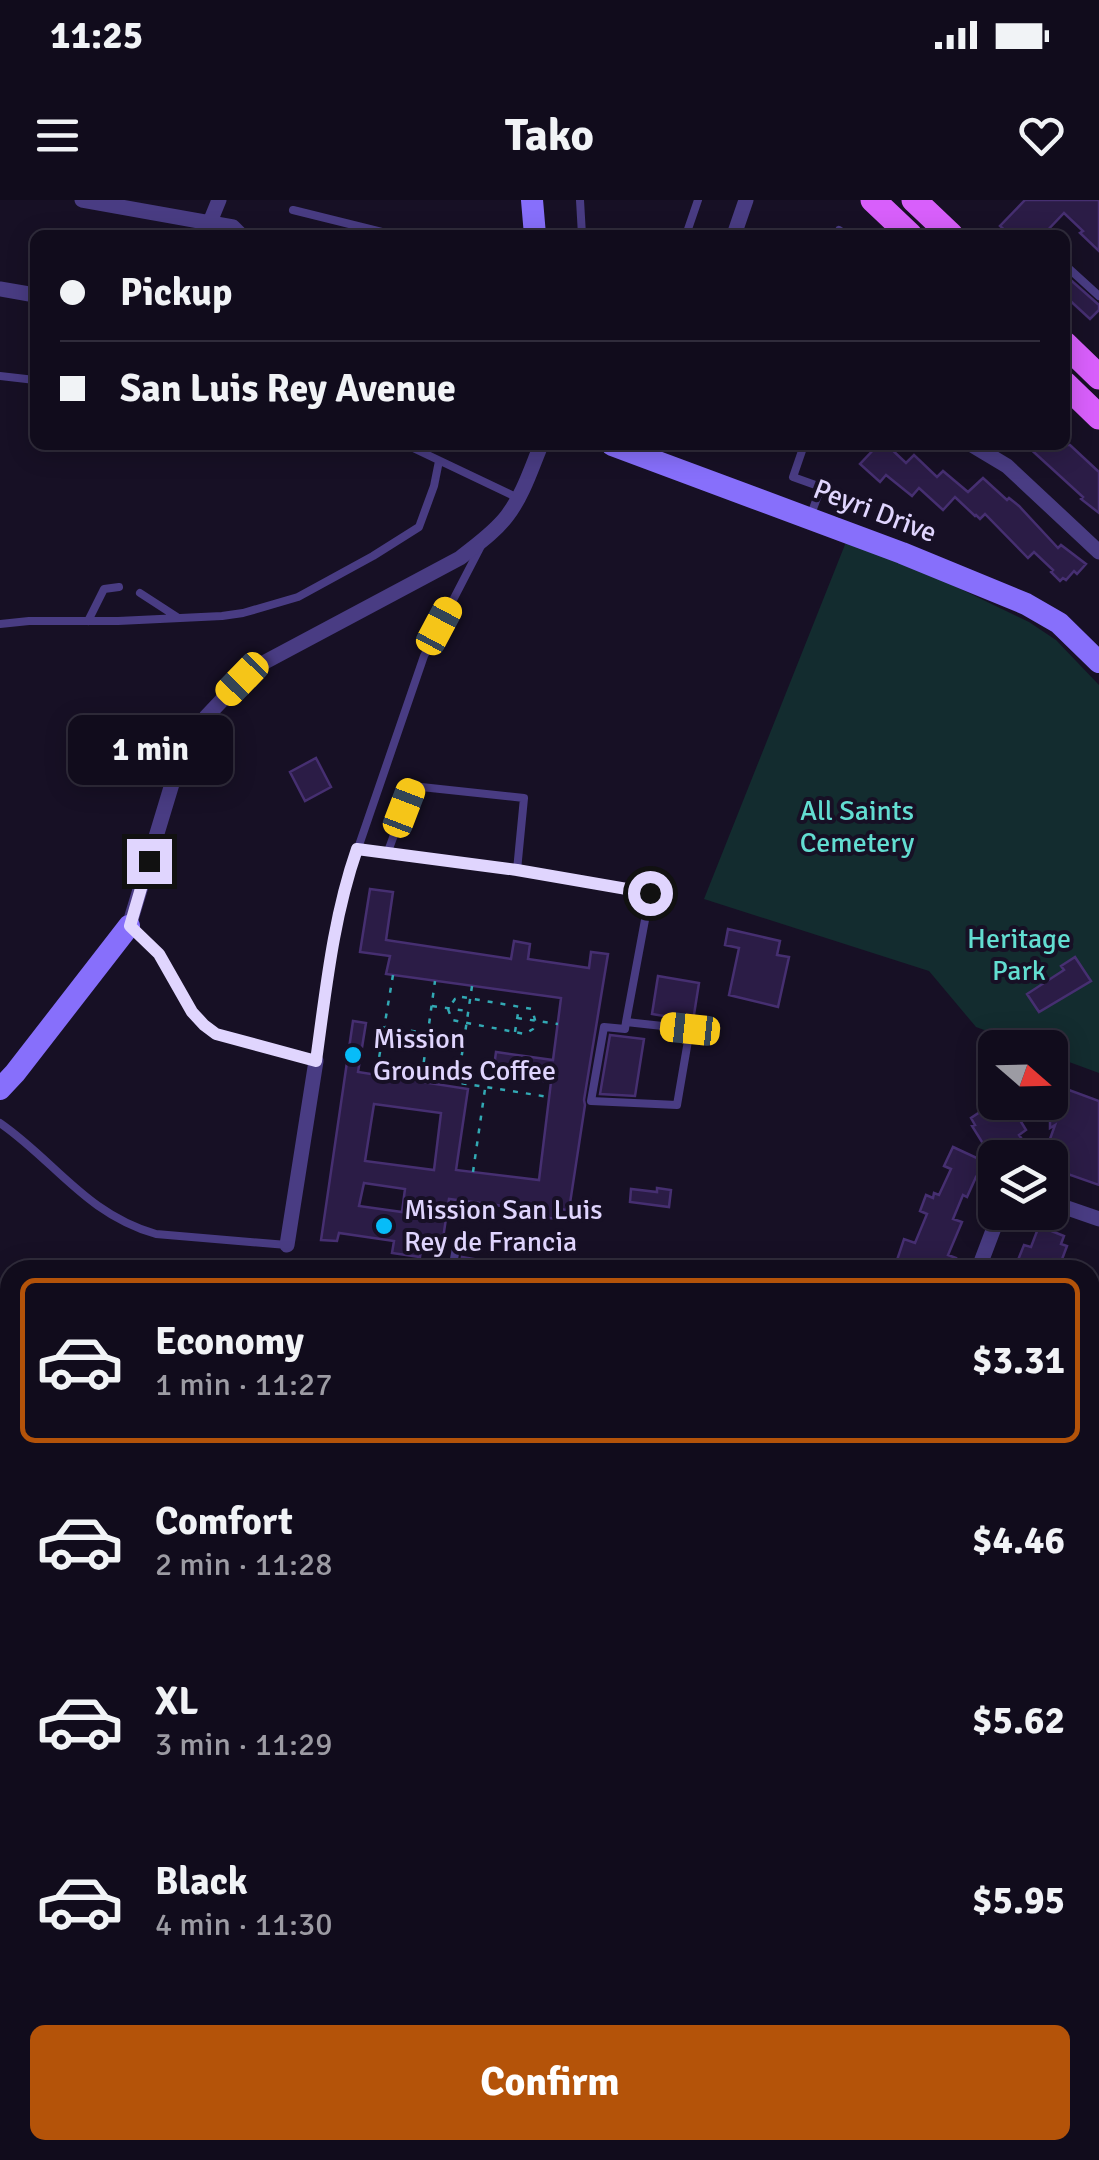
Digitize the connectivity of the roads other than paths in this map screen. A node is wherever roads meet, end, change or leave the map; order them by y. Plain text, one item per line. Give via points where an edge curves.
1 (82, 200) edge
2 (219, 200) edge
3 (532, 200) edge
4 (580, 200) edge
5 (698, 200) edge
6 (746, 200) edge
7 (873, 200) edge
8 (914, 200) edge
9 (101, 202) edge
10 (293, 210) dead end
11 (210, 222) junction
12 (898, 229) edge
13 (235, 230) edge
14 (374, 230) edge
15 (535, 230) edge
16 (582, 230) edge
17 (688, 230) edge
18 (736, 230) edge
19 (925, 230) edge
20 (945, 230) edge
21 (1070, 270) edge
22 (0, 288) edge
23 (30, 295) edge
24 (1099, 296) edge
25 (1070, 349) edge
26 (1070, 374) edge
27 (0, 376) edge
28 (1099, 376) edge
29 (30, 379) edge
30 (1070, 389) edge
31 (1099, 400) edge
32 (1099, 418) edge
33 (415, 450) edge
34 (539, 450) edge
35 (802, 450) edge
36 (980, 450) edge
37 (659, 453) edge
38 (439, 461) junction
39 (518, 498) junction
40 (810, 518) junction
41 (486, 538) junction
42 (1099, 552) edge
43 (119, 588) dead end
44 (140, 592) dead end
45 (177, 617) junction
46 (88, 621) junction
47 (0, 624) edge
48 (1099, 662) edge
49 (357, 849) junction
50 (387, 854) junction
51 (517, 870) junction
52 (130, 926) junction
53 (626, 1022) junction
54 (316, 1061) junction
55 (0, 1089) edge
56 (0, 1122) edge
57 (1068, 1209) edge
58 (1099, 1220) edge
59 (993, 1230) edge
60 (287, 1245) joint
61 (456, 1248) dead end
62 (454, 1260) edge
63 (982, 1260) edge

1 - 9 street
2 - 11 street
3 - 15 street
4 - 16 lane
5 - 17 lane
6 - 18 street
7 - 12 main road
8 - 20 main road
9 - 11 street
10 - 14 lane
11 - 13 street
12 - 19 main road via 909,220
21 - 24 lane
22 - 23 street
25 - 28 main road
26 - 31 main road
27 - 29 lane
30 - 32 main road
33 - 38 lane
34 - 39 street
35 - 40 lane via 793,477 822,487
36 - 42 street via 1007,466
37 - 40 street, Peyri Drive
38 - 39 lane
38 - 45 lane via 419,528 374,556 298,598 243,612
39 - 41 street
40 - 48 street, Peyri Drive via 1026,604
41 - 49 lane via 424,656
41 - 52 street via 265,662 206,717 178,764
43 - 46 lane via 104,590
44 - 45 lane
45 - 46 lane
46 - 47 lane
49 - 50 lane
49 - 54 lane via 334,927
50 - 51 lane
50 - 51 lane via 412,786 524,798
51 - 53 lane via 650,893
52 - 54 lane via 159,954 192,1012 216,1034
52 - 55 street
53 - 53 lane via 690,1029 677,1105 592,1101 604,1027 625,1028
54 - 60 street
56 - 60 lane via 84,1197 137,1228
57 - 58 street
59 - 63 street
61 - 62 lane

